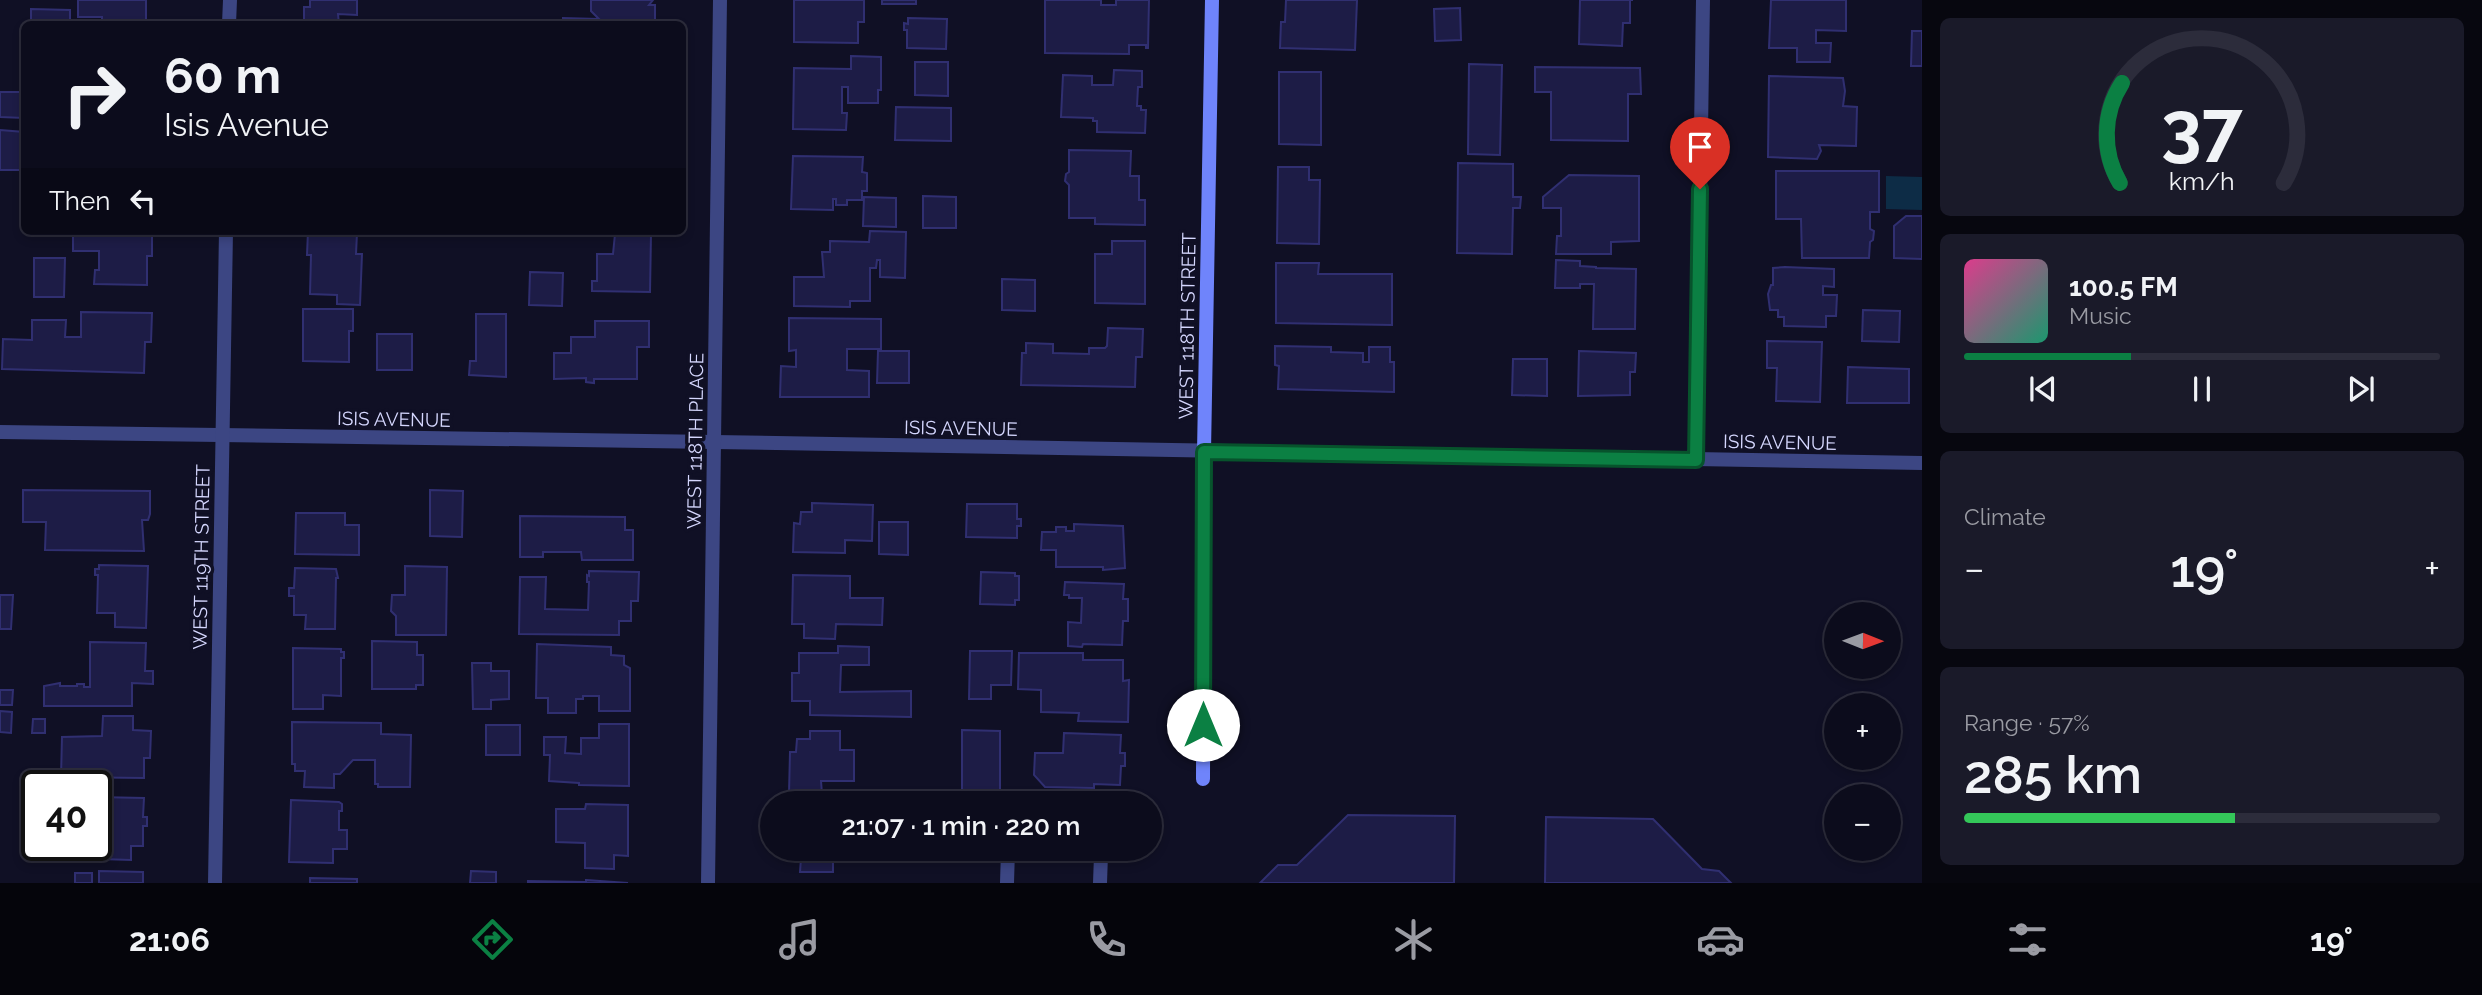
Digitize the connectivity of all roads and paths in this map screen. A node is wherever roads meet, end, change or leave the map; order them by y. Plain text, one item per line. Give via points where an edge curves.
1 (230, 0) edge
2 (720, 0) edge
3 (1212, 0) edge
4 (1703, 0) edge
5 (229, 21) edge
6 (226, 235) edge
7 (0, 432) edge
8 (223, 437) junction
9 (714, 442) junction
10 (1204, 452) junction
11 (1696, 460) junction
12 (1922, 463) edge
13 (1203, 779) dead end
14 (215, 883) edge
15 (708, 883) edge
16 (1007, 883) edge
17 (1100, 883) edge

1 - 5 street
2 - 9 street, WEST 118TH PLACE
3 - 10 street, WEST 118TH STREET
4 - 11 street
6 - 8 street, WEST 119TH STREET
7 - 8 street, ISIS AVENUE
8 - 9 street, ISIS AVENUE
8 - 14 street, WEST 119TH STREET
9 - 10 street, ISIS AVENUE
9 - 15 street, WEST 118TH PLACE
10 - 11 street, ISIS AVENUE
10 - 13 street, WEST 118TH STREET
11 - 12 street, ISIS AVENUE
16 - 17 street via 1008,850 1101,855

